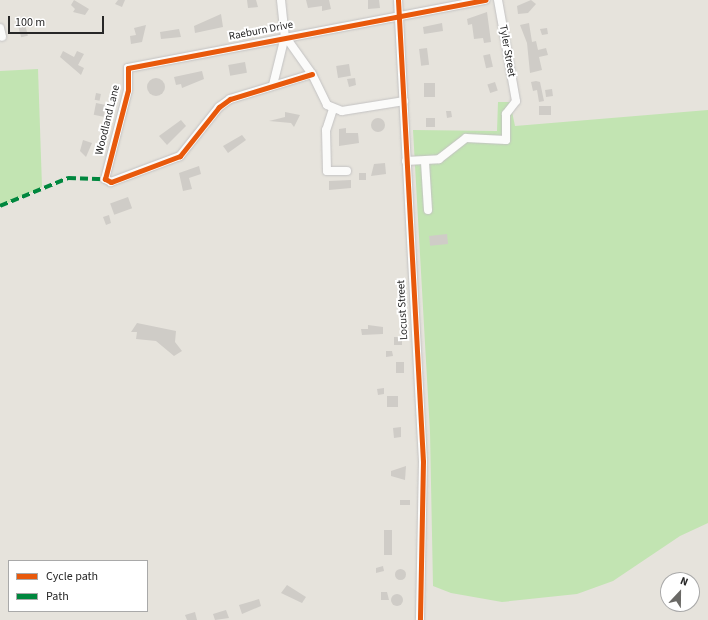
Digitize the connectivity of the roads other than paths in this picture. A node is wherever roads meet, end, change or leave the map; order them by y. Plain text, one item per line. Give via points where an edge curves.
1 (281, 0) edge
2 (398, 0) edge
3 (486, 0) edge
4 (498, 0) edge
5 (399, 16) junction
6 (285, 36) junction
7 (128, 68) joint
8 (312, 74) junction
9 (273, 85) junction
10 (404, 101) junction
11 (333, 109) junction
12 (406, 161) junction
13 (425, 162) junction
14 (347, 171) dead end
15 (428, 210) dead end
16 (420, 620) edge

1 - 6 street
2 - 5 street, Locust Street
3 - 5 street, Raeburn Drive
4 - 13 street, Tyler Street via 516,101 506,114 506,140 466,138 439,159
5 - 6 street, Raeburn Drive
5 - 10 street, Locust Street
6 - 7 street, Raeburn Drive
6 - 8 street
6 - 9 street
7 - 9 street, Woodland Lane via 128,90 105,176 111,182 180,156 219,107 244,93
8 - 9 street
8 - 11 street via 322,100
10 - 11 street
10 - 12 street, Locust Street
11 - 14 street via 326,130 327,171
12 - 13 street
12 - 16 street, Locust Street via 424,491
13 - 15 street

